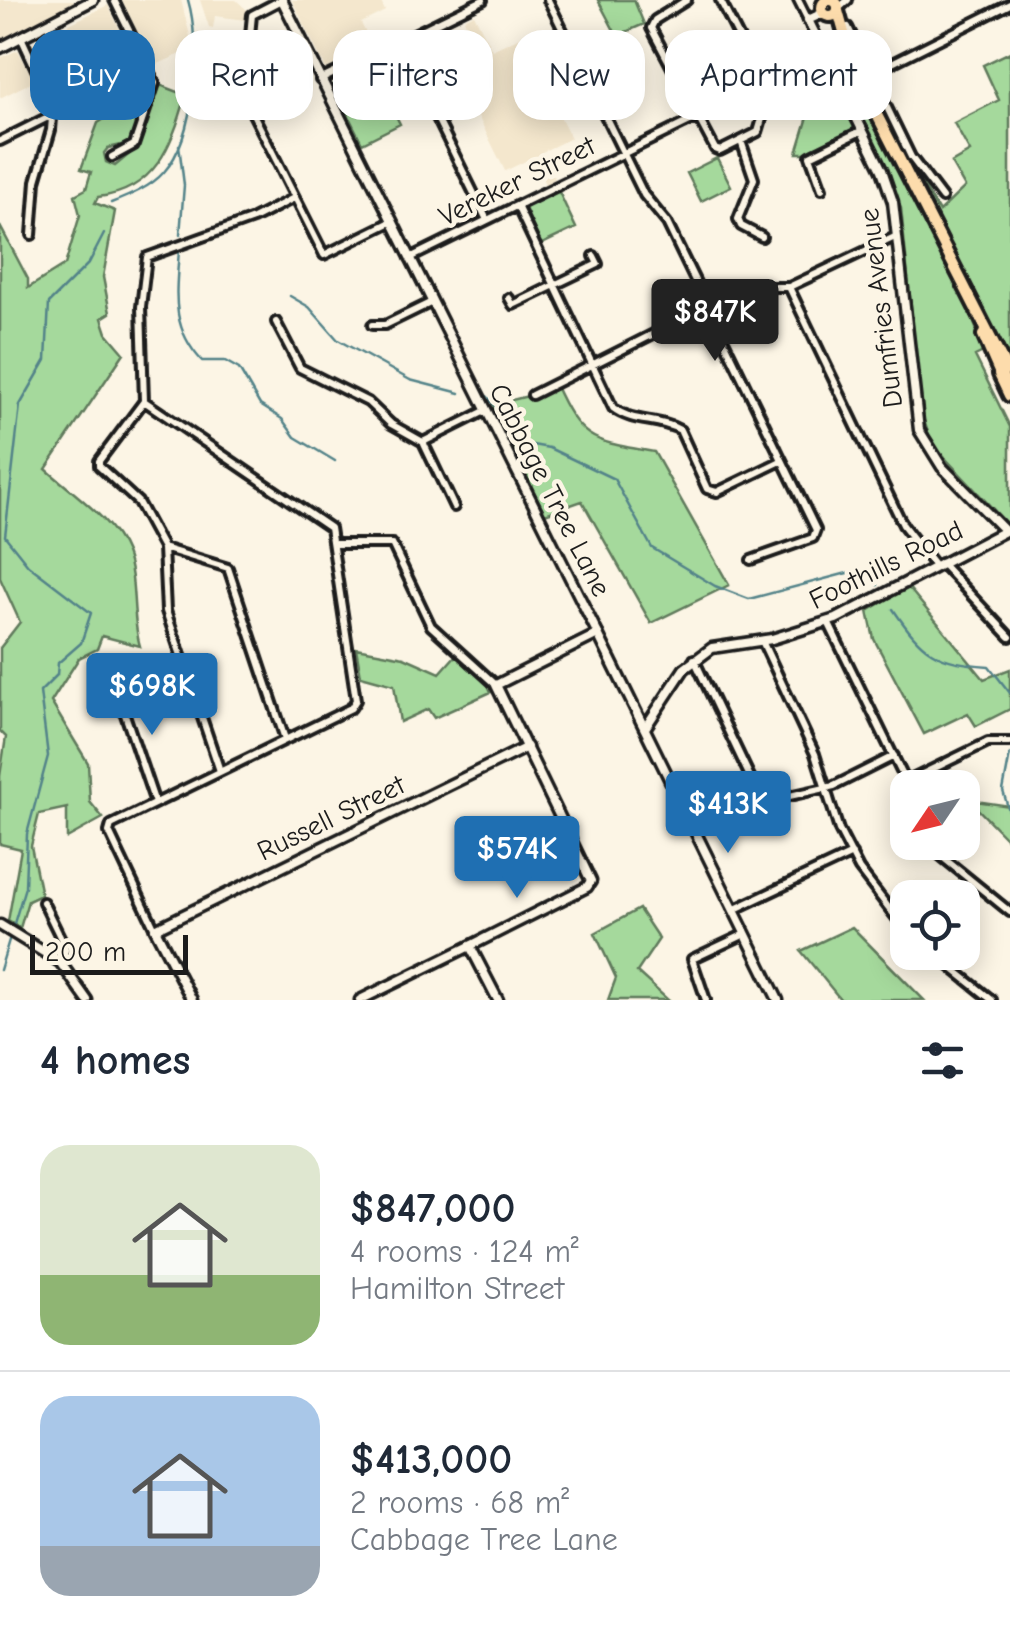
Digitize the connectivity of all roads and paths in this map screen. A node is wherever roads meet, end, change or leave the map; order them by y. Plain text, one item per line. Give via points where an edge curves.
1 (93, 0) edge
2 (114, 0) edge
3 (282, 0) edge
4 (483, 0) edge
5 (548, 0) edge
6 (688, 0) edge
7 (720, 0) edge
8 (798, 0) edge
9 (1010, 4) edge
10 (833, 5) edge
11 (808, 20) junction
12 (848, 27) dead end
13 (422, 30) edge
14 (849, 30) edge
15 (21, 37) junction
16 (0, 48) edge
17 (665, 53) edge
18 (30, 59) edge
19 (892, 63) edge
20 (333, 74) edge
21 (320, 80) junction
22 (892, 119) edge
23 (43, 120) edge
24 (52, 120) edge
25 (437, 120) edge
26 (692, 120) edge
27 (700, 120) edge
28 (862, 130) junction
29 (0, 141) edge
30 (741, 141) junction
31 (624, 153) junction
32 (112, 157) dead end
33 (822, 188) dead end
34 (294, 198) junction
35 (942, 198) dead end
36 (517, 206) junction
37 (487, 220) junction
38 (391, 222) junction
39 (32, 235) dead end
40 (898, 236) junction
41 (762, 237) dead end
42 (594, 256) dead end
43 (409, 259) junction
44 (555, 284) junction
45 (790, 287) junction
46 (430, 303) junction
47 (513, 305) dead end
48 (707, 306) junction
49 (276, 322) dead end
50 (372, 325) dead end
51 (593, 364) junction
52 (1007, 374) edge
53 (532, 395) dead end
54 (1010, 395) edge
55 (144, 401) junction
56 (486, 411) junction
57 (423, 442) junction
58 (781, 461) junction
59 (454, 507) dead end
60 (1007, 534) edge
61 (334, 544) junction
62 (163, 548) junction
63 (752, 560) dead end
64 (937, 564) junction
65 (828, 622) junction
66 (598, 634) junction
67 (1010, 637) edge
68 (762, 641) junction
69 (694, 659) junction
70 (116, 684) dead end
71 (496, 685) junction
72 (645, 728) junction
73 (285, 740) junction
74 (1010, 742) edge
75 (527, 748) junction
76 (894, 756) junction
77 (901, 770) edge
78 (936, 770) edge
79 (220, 771) junction
80 (826, 788) junction
81 (762, 802) junction
82 (155, 803) junction
83 (694, 829) junction
84 (852, 854) junction
85 (946, 860) edge
86 (43, 902) dead end
87 (890, 908) edge
88 (734, 910) junction
89 (1010, 912) edge
90 (2, 926) edge
91 (155, 929) junction
92 (746, 934) junction
93 (470, 946) junction
94 (60, 962) junction
95 (954, 970) edge
96 (86, 1000) edge
97 (192, 1000) edge
98 (360, 1000) edge
99 (498, 1000) edge
100 (706, 1000) edge
101 (778, 1000) edge
102 (992, 1000) edge

1 - 15 street
2 - 32 street via 155,83 134,145
3 - 21 street, Cabbage Tree Lane
3 - 34 street via 252,15 243,94
4 - 13 street
5 - 31 street
6 - 17 street via 652,28
7 - 30 street via 769,96 758,132
8 - 11 street, Dumfries Avenue
9 - 19 street
10 - 11 street
10 - 52 main road via 876,113
11 - 28 street, Dumfries Avenue
12 - 14 street
15 - 16 street
15 - 18 street
20 - 21 street
21 - 38 street, Cabbage Tree Lane
22 - 35 street
23 - 29 street
24 - 39 street via 36,181
25 - 37 street
26 - 31 street, Vereker Street
27 - 30 street via 715,149
28 - 33 street via 810,156
28 - 40 street, Dumfries Avenue via 894,202
30 - 41 street via 754,179 738,219
31 - 36 street, Vereker Street
31 - 48 street
34 - 38 street via 324,255
34 - 55 street via 147,257 140,307
36 - 37 street, Vereker Street
36 - 44 street
37 - 43 street, Vereker Street
38 - 43 street, Cabbage Tree Lane
40 - 45 street
40 - 60 street, Dumfries Avenue via 919,430 942,467
42 - 44 street via 600,268
43 - 46 street, Cabbage Tree Lane
44 - 47 street
44 - 51 street
45 - 48 street via 747,287
45 - 64 street via 903,525
46 - 50 street
46 - 56 street, Cabbage Tree Lane
48 - 51 street
48 - 58 street
49 - 57 street via 300,368 368,402
51 - 53 street
51 - 58 street via 613,408 628,420 680,430 708,488 717,492
52 - 54 highway
55 - 61 street via 330,528
55 - 62 street via 98,461 138,502
56 - 57 street
56 - 66 street, Cabbage Tree Lane
57 - 59 street
58 - 63 street via 816,530 813,538
60 - 64 street, Foothills Road
61 - 71 street via 392,544 431,626
61 - 73 street via 355,704
62 - 73 street via 228,568
62 - 79 street via 166,611
64 - 65 street, Foothills Road
64 - 67 street
65 - 68 street, Foothills Road
65 - 76 street
66 - 71 street
66 - 72 street, Cabbage Tree Lane
68 - 69 street, Foothills Road via 721,644
68 - 80 street
69 - 72 street
69 - 81 street
70 - 82 street
71 - 75 street
72 - 83 street, Cabbage Tree Lane
73 - 79 street
74 - 78 street via 988,742
75 - 91 street, Russell Street
75 - 93 street via 590,876 587,887
76 - 77 street
76 - 80 street
79 - 82 street
80 - 81 street
80 - 84 street
81 - 83 street
82 - 91 street via 109,832
83 - 88 street, Cabbage Tree Lane
84 - 87 street
84 - 88 street
85 - 89 street
86 - 94 street via 66,949
88 - 92 street, Cabbage Tree Lane
90 - 94 street
91 - 97 street
92 - 100 street via 692,959
92 - 101 street, Cabbage Tree Lane
93 - 98 street
93 - 99 street
94 - 96 street
95 - 102 street

